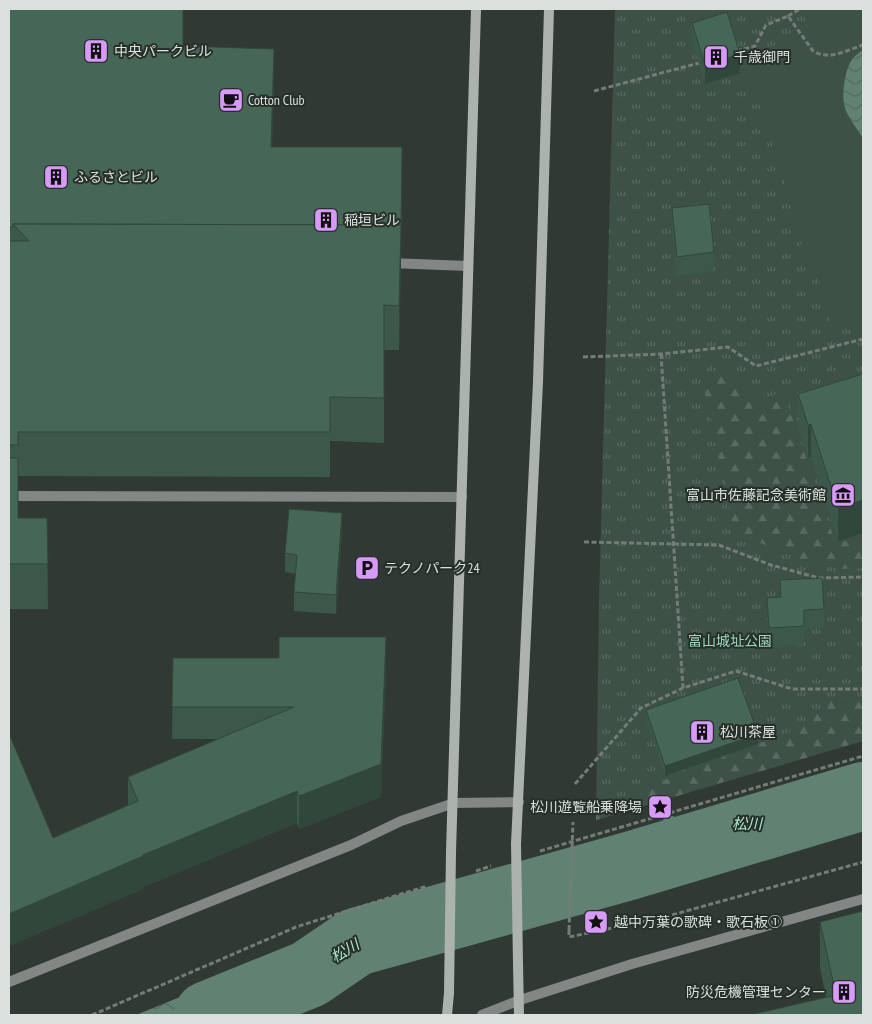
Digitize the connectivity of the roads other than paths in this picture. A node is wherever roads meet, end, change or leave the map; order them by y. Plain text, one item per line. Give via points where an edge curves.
1 (476, 9) edge
2 (549, 9) edge
3 (377, 263) edge
4 (468, 266) junction
5 (9, 496) edge
6 (462, 497) junction
7 (519, 802) junction
8 (454, 804) junction
9 (863, 900) edge
10 (9, 982) edge
11 (520, 1000) junction
12 (448, 1015) edge
13 (482, 1015) edge
14 (519, 1015) edge

1 - 4 street
2 - 7 street via 538,382
3 - 4 street
4 - 6 street
5 - 6 street
6 - 8 street
7 - 8 street
7 - 11 street, bridge via 516,844
8 - 10 street via 402,821 351,845
8 - 12 street, bridge
9 - 11 street via 632,964
11 - 13 street
11 - 14 street

